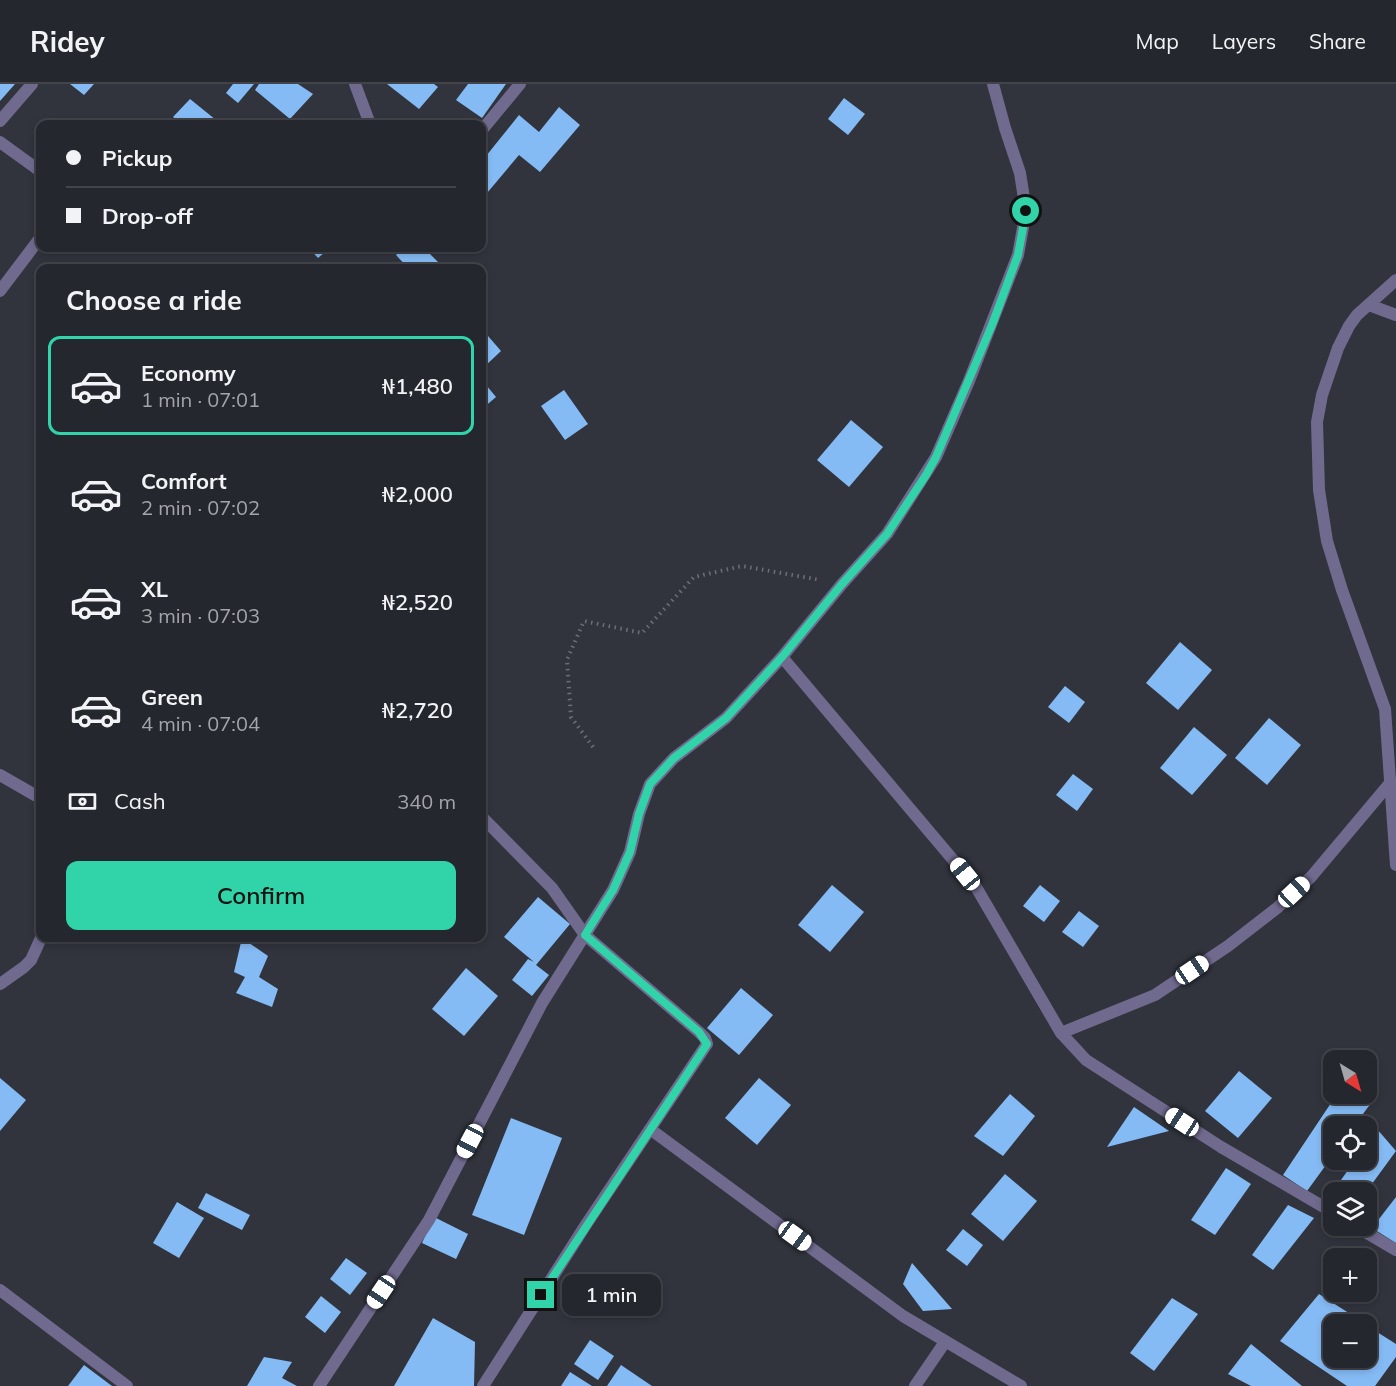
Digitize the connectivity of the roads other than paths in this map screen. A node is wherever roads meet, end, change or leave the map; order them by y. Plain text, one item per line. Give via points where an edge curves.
1 (32, 84) edge
2 (354, 84) edge
3 (520, 84) edge
4 (993, 84) edge
5 (368, 120) edge
6 (0, 122) edge
7 (486, 125) edge
8 (0, 142) edge
9 (36, 168) edge
10 (36, 243) edge
11 (1396, 280) edge
12 (0, 291) edge
13 (1369, 305) junction
14 (1396, 315) edge
15 (782, 657) junction
16 (1396, 757) edge
17 (1388, 767) junction
18 (0, 775) edge
19 (1393, 785) edge
20 (36, 796) edge
21 (486, 822) edge
22 (1396, 866) edge
23 (585, 935) junction
24 (39, 942) edge
25 (0, 984) edge
26 (1061, 1033) junction
27 (650, 1130) junction
28 (1323, 1207) edge
29 (1372, 1236) edge
30 (1396, 1250) edge
31 (0, 1290) edge
32 (945, 1342) junction
33 (127, 1386) edge
34 (318, 1386) edge
35 (483, 1386) edge
36 (915, 1386) edge
37 (1021, 1386) edge

1 - 6 street
2 - 5 street
3 - 7 street
4 - 15 street via 1020,173 1026,211 1018,255 936,457 887,534
8 - 9 street
10 - 12 street
11 - 13 street
13 - 14 street
13 - 17 street via 1349,326 1322,395 1317,422 1319,490 1342,590 1385,709
15 - 23 street via 726,718 674,758 650,784 630,852 613,890
15 - 26 street via 976,887
16 - 17 street
17 - 19 street
18 - 20 street
19 - 22 street
19 - 26 street via 1311,877 1228,946 1155,994
21 - 23 street via 552,888
23 - 27 street via 699,1032 707,1044
23 - 34 street via 542,1003 429,1220
24 - 25 street via 31,960
26 - 28 street via 1086,1060
27 - 32 street via 903,1316
27 - 35 street
29 - 30 street
31 - 33 street
32 - 36 street
32 - 37 street

